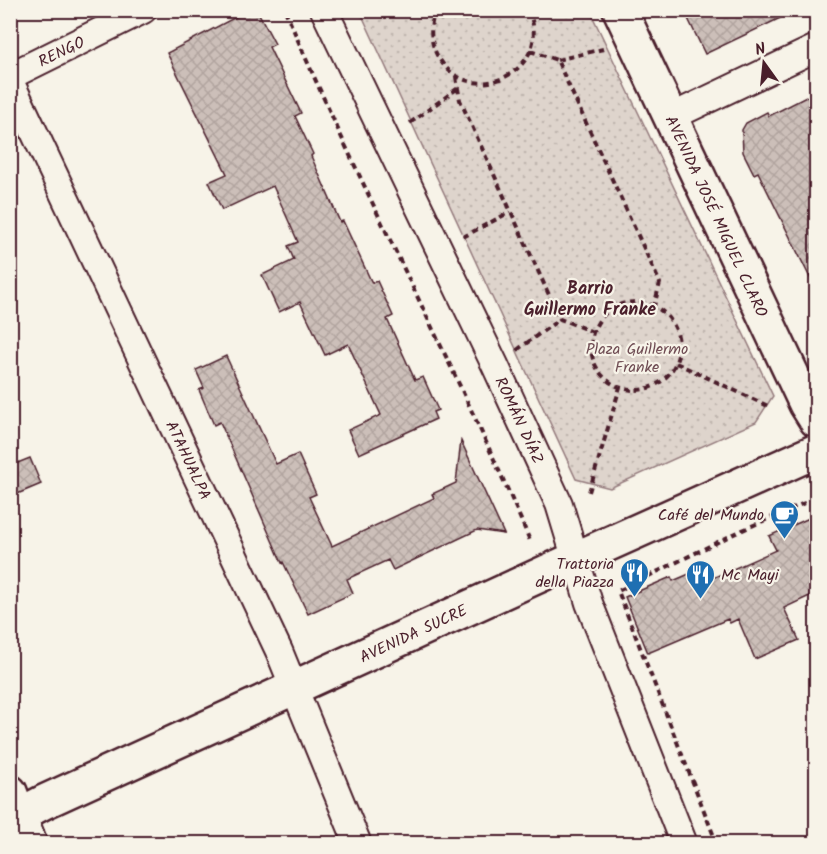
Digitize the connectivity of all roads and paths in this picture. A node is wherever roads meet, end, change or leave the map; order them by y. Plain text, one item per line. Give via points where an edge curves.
1 (143, 10) edge
2 (285, 10) edge
3 (324, 10) edge
4 (424, 10) edge
5 (528, 10) edge
6 (620, 10) edge
7 (435, 13) edge
8 (634, 40) junction
9 (816, 48) edge
10 (530, 51) junction
11 (557, 60) junction
12 (10, 76) edge
13 (456, 76) junction
14 (10, 81) edge
15 (458, 88) junction
16 (671, 117) junction
17 (386, 140) junction
18 (510, 212) junction
19 (439, 249) junction
20 (654, 306) junction
21 (560, 319) junction
22 (593, 332) junction
23 (676, 363) junction
24 (495, 365) junction
25 (620, 387) junction
26 (811, 412) edge
27 (816, 451) edge
28 (589, 492) dead end
29 (816, 498) edge
30 (575, 559) junction
31 (544, 573) junction
32 (295, 687) junction
33 (18, 818) edge
34 (358, 843) edge
35 (684, 843) edge
36 (717, 843) edge

1 - 12 street, RENGO
2 - 31 path via 322,98 409,276
3 - 17 street, ROMÁN DÍAZ
4 - 7 path
5 - 10 path via 534,34
6 - 8 street, AVENIDA JOSÉ MIGUEL CLARO
7 - 13 path via 431,32 434,50
8 - 11 path
8 - 16 street, AVENIDA JOSÉ MIGUEL CLARO
9 - 16 street
10 - 11 path
10 - 13 path via 521,67 490,83 473,83
11 - 20 path via 660,283
13 - 15 path
14 - 32 street, ATAHUALPA
15 - 17 path
15 - 18 path via 459,100
16 - 26 street, AVENIDA JOSÉ MIGUEL CLARO
17 - 19 street, ROMÁN DÍAZ
18 - 19 path
18 - 21 path
19 - 24 street, ROMÁN DÍAZ
20 - 22 path via 625,303 611,309
20 - 23 path via 675,326 679,339
21 - 22 path
21 - 24 path
22 - 25 path via 593,361 601,374
23 - 25 path via 654,387
23 - 26 path via 780,411
24 - 30 street, ROMÁN DÍAZ via 559,504
25 - 28 path
27 - 30 street, AVENIDA SUCRE
29 - 36 path via 618,591
30 - 31 street, AVENIDA SUCRE
30 - 35 street, ROMÁN DÍAZ
31 - 32 street, AVENIDA SUCRE
32 - 33 street, AVENIDA SUCRE
32 - 34 street, ATAHUALPA

